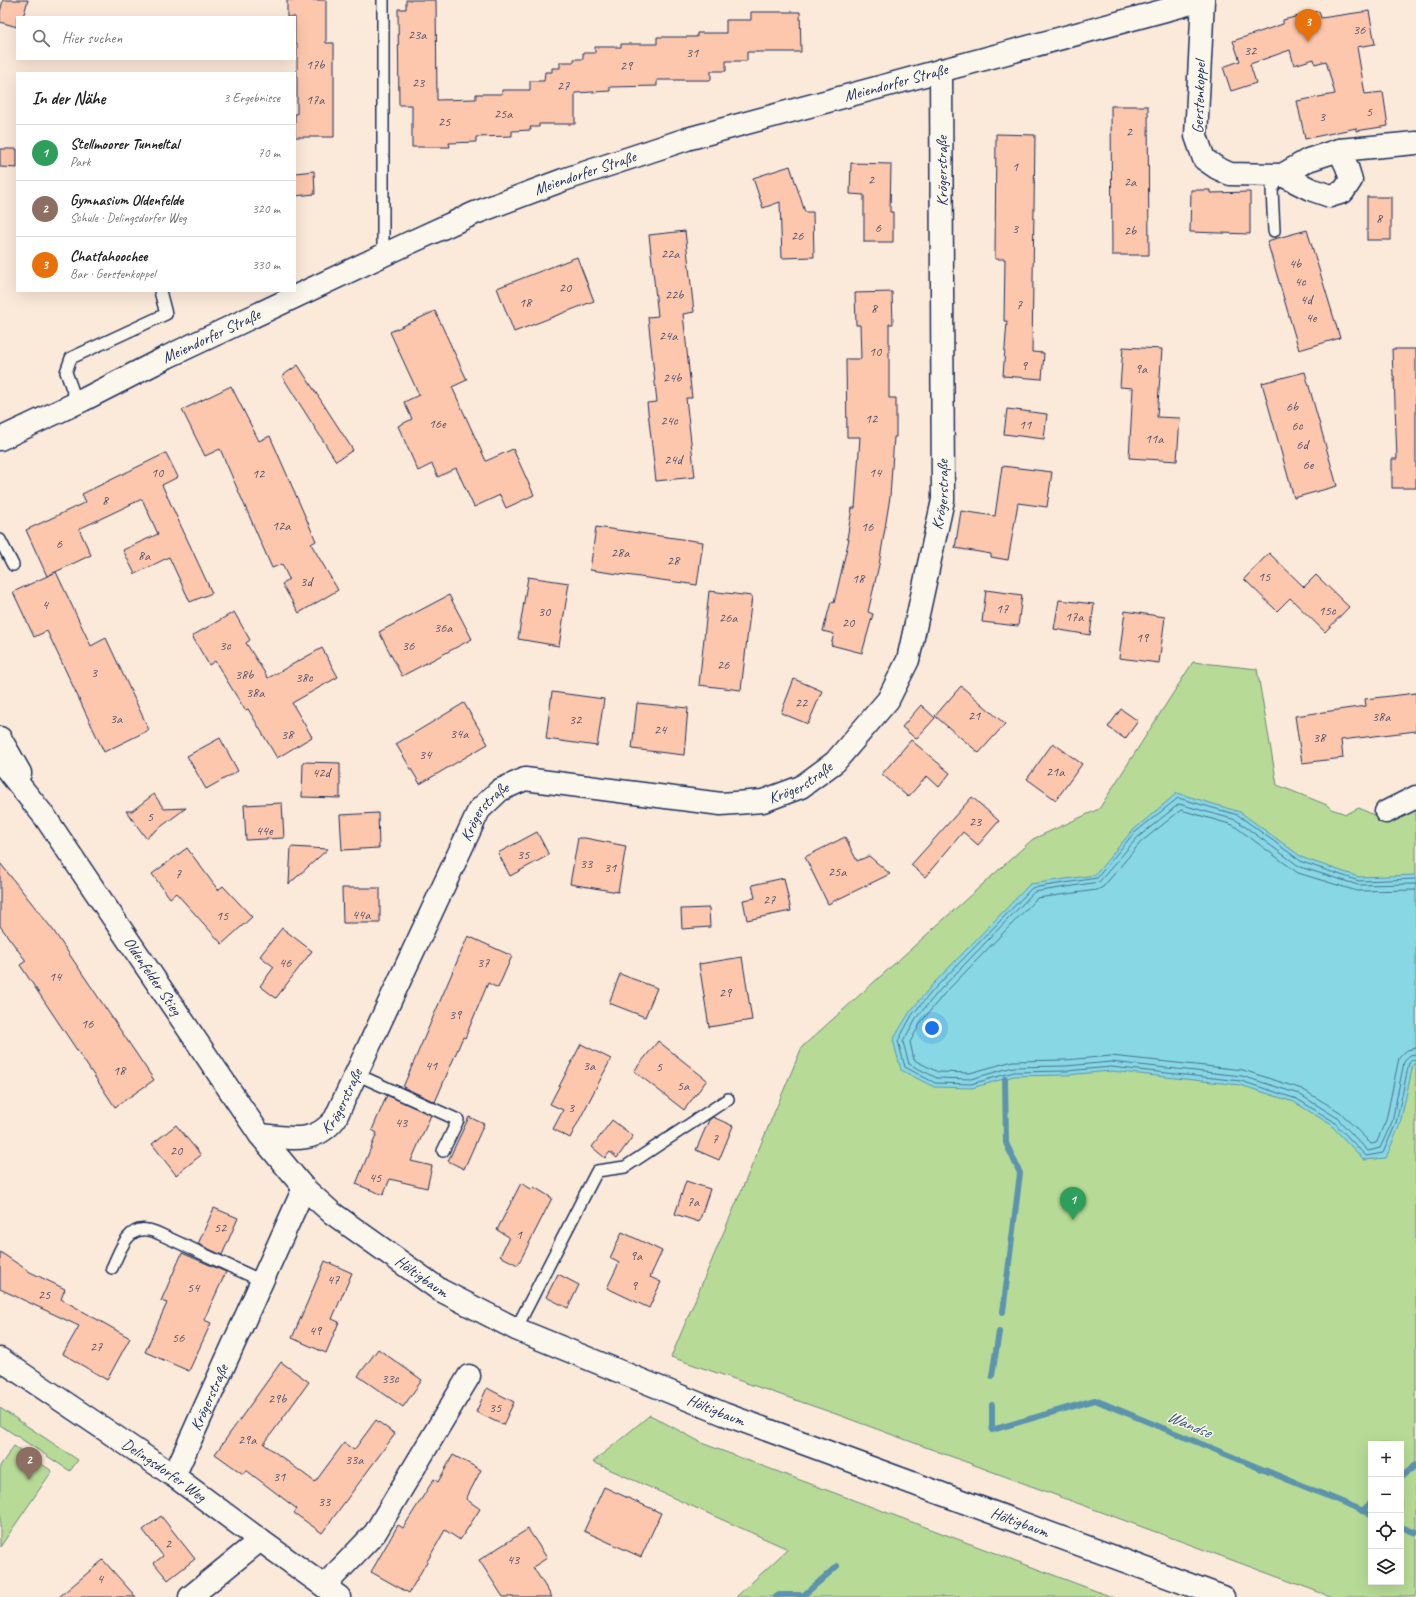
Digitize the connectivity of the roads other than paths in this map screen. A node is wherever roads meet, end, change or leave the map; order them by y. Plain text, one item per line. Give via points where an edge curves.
1 (383, 0) edge
2 (1203, 0) edge
3 (941, 70) junction
4 (1416, 143) edge
5 (1339, 150) junction
6 (1282, 176) junction
7 (1274, 231) dead end
8 (383, 255) junction
9 (160, 292) edge
10 (76, 403) junction
11 (0, 439) edge
12 (0, 540) edge
13 (13, 565) dead end
14 (0, 738) edge
15 (0, 761) edge
16 (1416, 797) edge
17 (1386, 812) dead end
18 (45, 817) junction
19 (356, 1074) junction
20 (728, 1099) dead end
21 (260, 1135) junction
22 (443, 1151) dead end
23 (304, 1188) junction
24 (112, 1268) dead end
25 (262, 1281) junction
26 (516, 1329) junction
27 (0, 1359) edge
28 (469, 1376) dead end
29 (174, 1476) junction
30 (260, 1540) junction
31 (332, 1592) edge
32 (190, 1597) edge
33 (1223, 1597) edge

1 - 8 lane
2 - 3 street, Meiendorfer Straße
2 - 6 street, Gerstenkoppel via 1196,136 1204,159 1230,174
3 - 8 street, Meiendorfer Straße via 687,139 613,162 475,214
3 - 19 street, Krögerstraße via 943,500 908,660 888,700 835,762 801,787 763,801 721,804 525,779 500,790 479,810
4 - 5 street
5 - 6 street via 1308,160
5 - 6 street, Gerstenkoppel via 1351,180 1343,192 1330,196
6 - 7 lane via 1272,189
8 - 10 street, Meiendorfer Straße
9 - 10 lane via 166,314 71,358 66,372
10 - 11 street, Meiendorfer Straße
12 - 13 lane
14 - 18 street, Oldenfelder Stieg
15 - 18 street, Oldenfelder Stieg
16 - 17 street
18 - 21 street, Oldenfelder Stieg
19 - 21 street, Krögerstraße via 335,1119 321,1133 295,1138
19 - 22 lane via 458,1120
20 - 26 lane via 625,1167 597,1171
21 - 23 street, Höltigbaum
23 - 25 street, Krögerstraße
23 - 26 street, Höltigbaum via 332,1213 440,1290
24 - 25 lane via 125,1240 136,1230 147,1230
25 - 29 street, Krögerstraße
26 - 33 street, Höltigbaum via 724,1414
27 - 29 street, Delingsdorfer Weg
28 - 31 street, Delingsdorfer Weg via 375,1533
29 - 30 street, Delingsdorfer Weg
30 - 31 street, Delingsdorfer Weg
30 - 32 street

